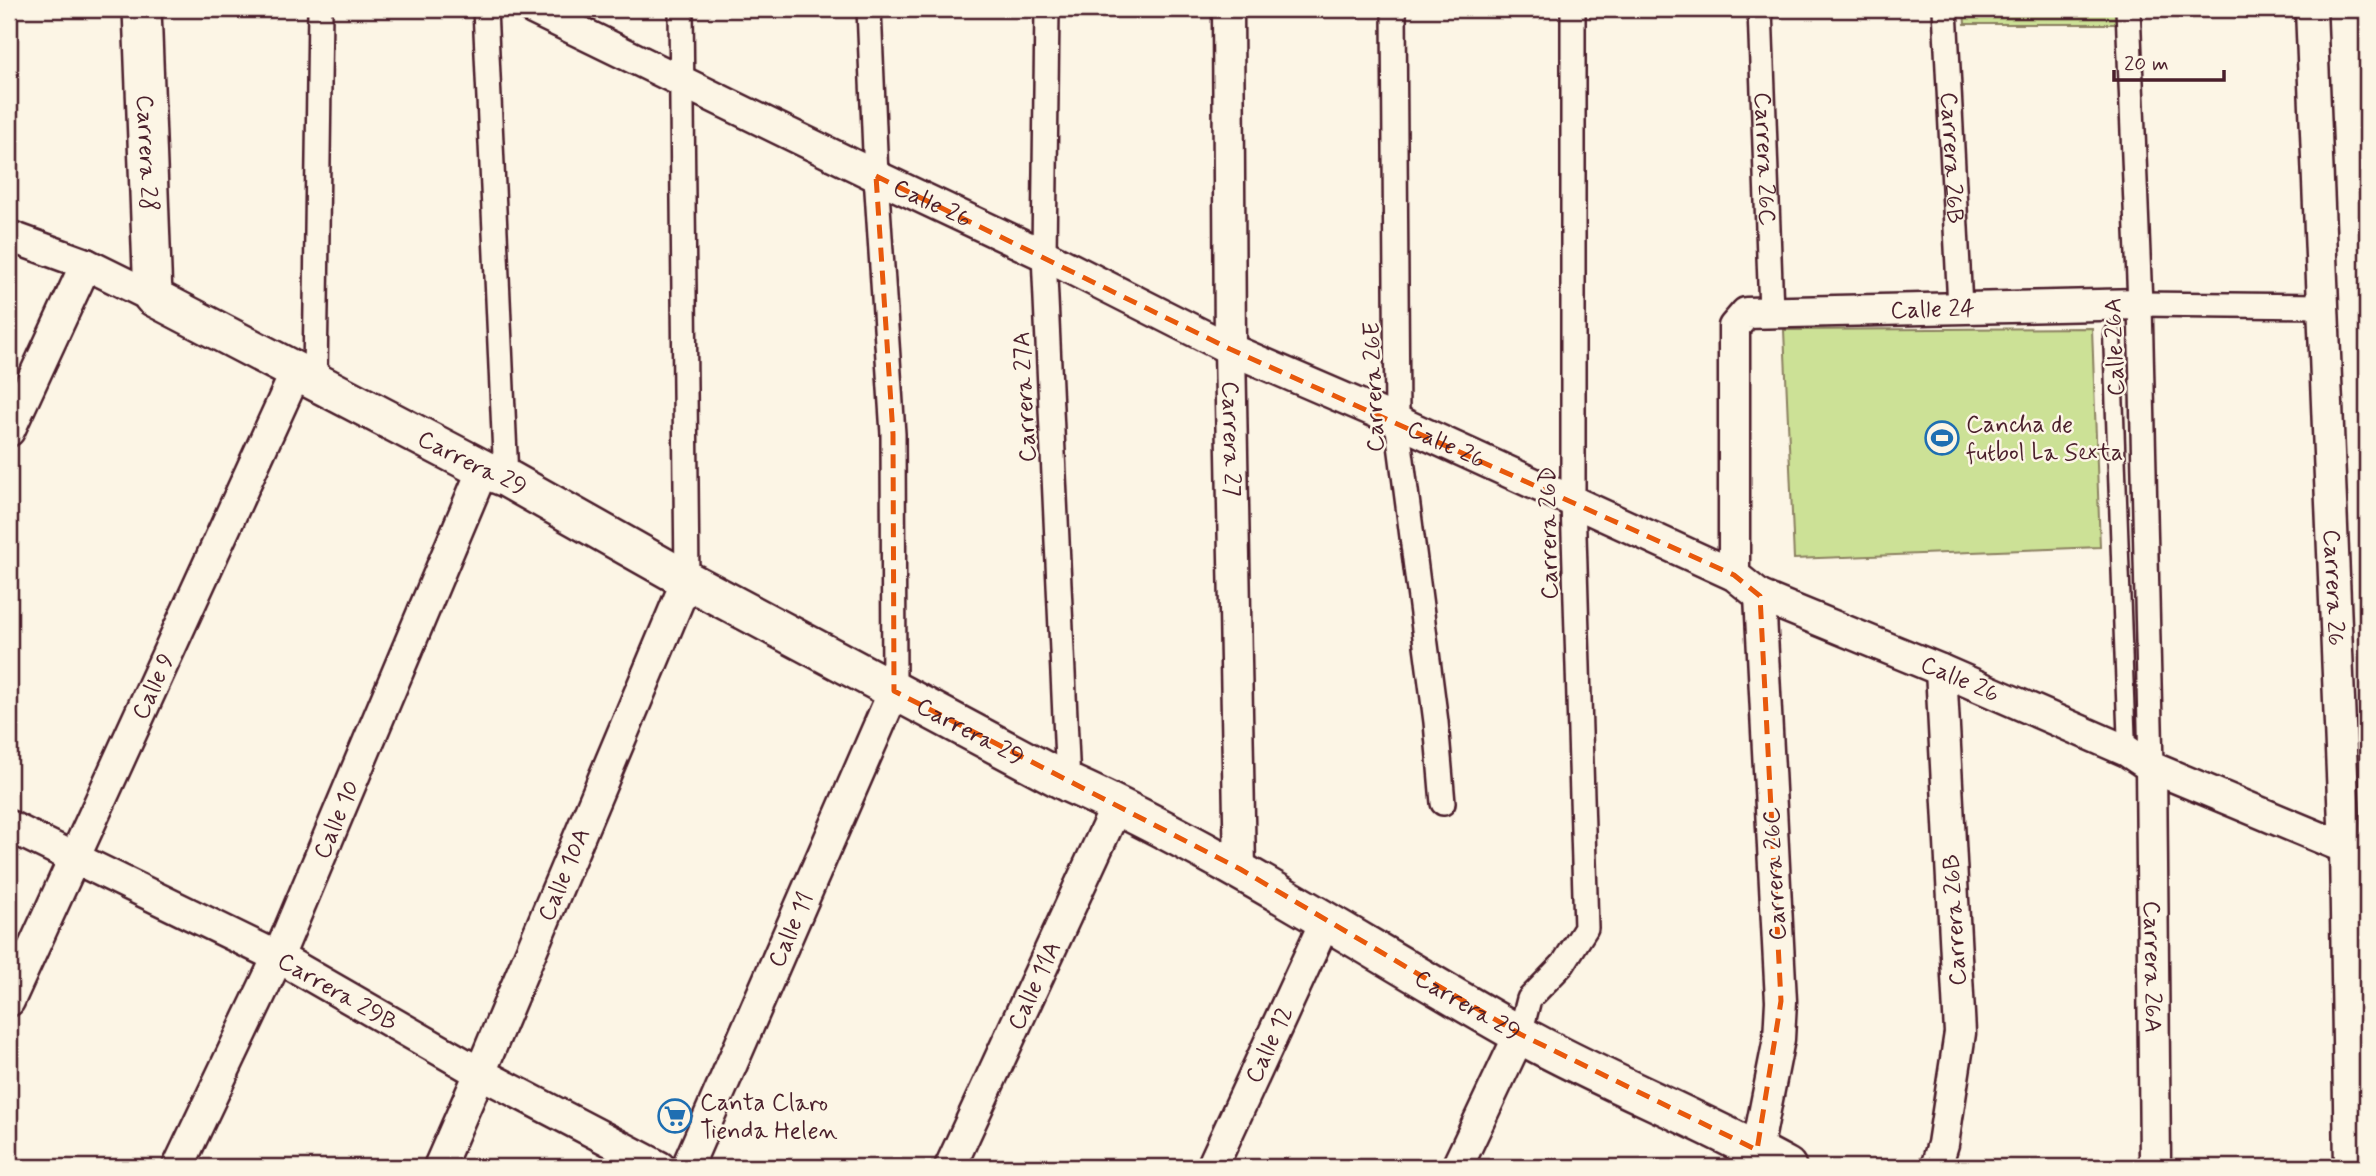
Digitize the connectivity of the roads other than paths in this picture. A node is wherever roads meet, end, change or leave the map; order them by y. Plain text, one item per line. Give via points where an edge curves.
1 (142, 9) edge
2 (320, 9) edge
3 (485, 9) edge
4 (533, 9) edge
5 (681, 9) edge
6 (869, 9) edge
7 (1047, 9) edge
8 (1228, 9) edge
9 (1394, 9) edge
10 (1573, 9) edge
11 (1760, 9) edge
12 (1945, 9) edge
13 (2129, 9) edge
14 (2311, 9) edge
15 (681, 82) junction
16 (876, 176) junction
17 (9, 236) edge
18 (1044, 255) junction
19 (86, 264) junction
20 (153, 297) junction
21 (2140, 304) junction
22 (2322, 306) junction
23 (1960, 307) junction
24 (1771, 311) junction
25 (2112, 334) dead end
26 (1230, 349) junction
27 (306, 375) junction
28 (1397, 421) junction
29 (9, 431) edge
30 (495, 473) junction
31 (1573, 502) junction
32 (1734, 575) junction
33 (687, 580) junction
34 (1760, 596) junction
35 (1941, 670) junction
36 (894, 691) junction
37 (2139, 759) junction
38 (1068, 783) junction
39 (1443, 803) dead end
40 (1116, 805) junction
41 (9, 826) edge
42 (2356, 853) edge
43 (74, 857) junction
44 (1240, 869) junction
45 (1325, 922) junction
46 (278, 957) junction
47 (9, 1001) edge
48 (1520, 1034) junction
49 (480, 1073) junction
50 (1764, 1162) edge
51 (178, 1167) edge
52 (439, 1167) edge
53 (660, 1167) edge
54 (687, 1167) edge
55 (950, 1167) edge
56 (1212, 1167) edge
57 (1457, 1167) edge
58 (1936, 1167) edge
59 (2154, 1167) edge
60 (2350, 1167) edge

1 - 20 street, Carrera 28
2 - 27 street
3 - 30 street
4 - 15 street, Calle 26
5 - 15 street
6 - 16 street
7 - 18 street, Carrera 27A
8 - 26 street, Carrera 27
9 - 28 street, Carrera 26E
10 - 31 street, Carrera 26D
11 - 24 street, Carrera 26C
12 - 23 street, Carrera 26B
13 - 21 street, Calle 26A
14 - 22 street, Carrera 26
15 - 16 street, Calle 26
15 - 33 street
16 - 18 street, Calle 26
16 - 36 street via 893,434
17 - 19 street
18 - 26 street, Calle 26
18 - 38 street, Carrera 27A
19 - 20 street
19 - 29 street
20 - 27 street, Carrera 29
21 - 22 street
21 - 23 street, Calle 24
21 - 37 street, Calle 26A
22 - 42 street, Carrera 26
23 - 24 street, Calle 24
24 - 32 street, Calle 24 via 1746,313 1734,327
25 - 37 lane
26 - 28 street, Calle 26
26 - 44 street, Carrera 27
27 - 30 street, Carrera 29
27 - 43 street, Calle 9
28 - 31 street, Calle 26
28 - 39 street, Carrera 26E
30 - 33 street, Carrera 29
30 - 46 street, Calle 10
31 - 32 street, Calle 26
31 - 48 street, Carrera 26D via 1586,928 1563,964 1529,999
32 - 34 street, Calle 26
33 - 36 street, Carrera 29
33 - 49 street, Calle 10A
34 - 35 street, Calle 26
34 - 50 street, Carrera 26C via 1781,1001
35 - 37 street, Calle 26
35 - 58 street, Carrera 26B via 1960,1033
36 - 38 street, Carrera 29
36 - 54 street, Calle 11
37 - 42 street, Calle 26
37 - 59 street, Carrera 26A
38 - 40 street, Carrera 29
40 - 44 street, Carrera 29
40 - 55 street, Calle 11A
41 - 43 street, Carrera 29B
42 - 60 street, Carrera 26
43 - 46 street, Carrera 29B
43 - 47 street, Calle 9
44 - 45 street, Carrera 29
45 - 48 street, Carrera 29
45 - 56 street, Calle 12
46 - 49 street, Carrera 29B
46 - 51 street, Calle 10
48 - 50 street, Carrera 29
48 - 57 street
49 - 52 street, Calle 10A
49 - 53 street, Carrera 29B

